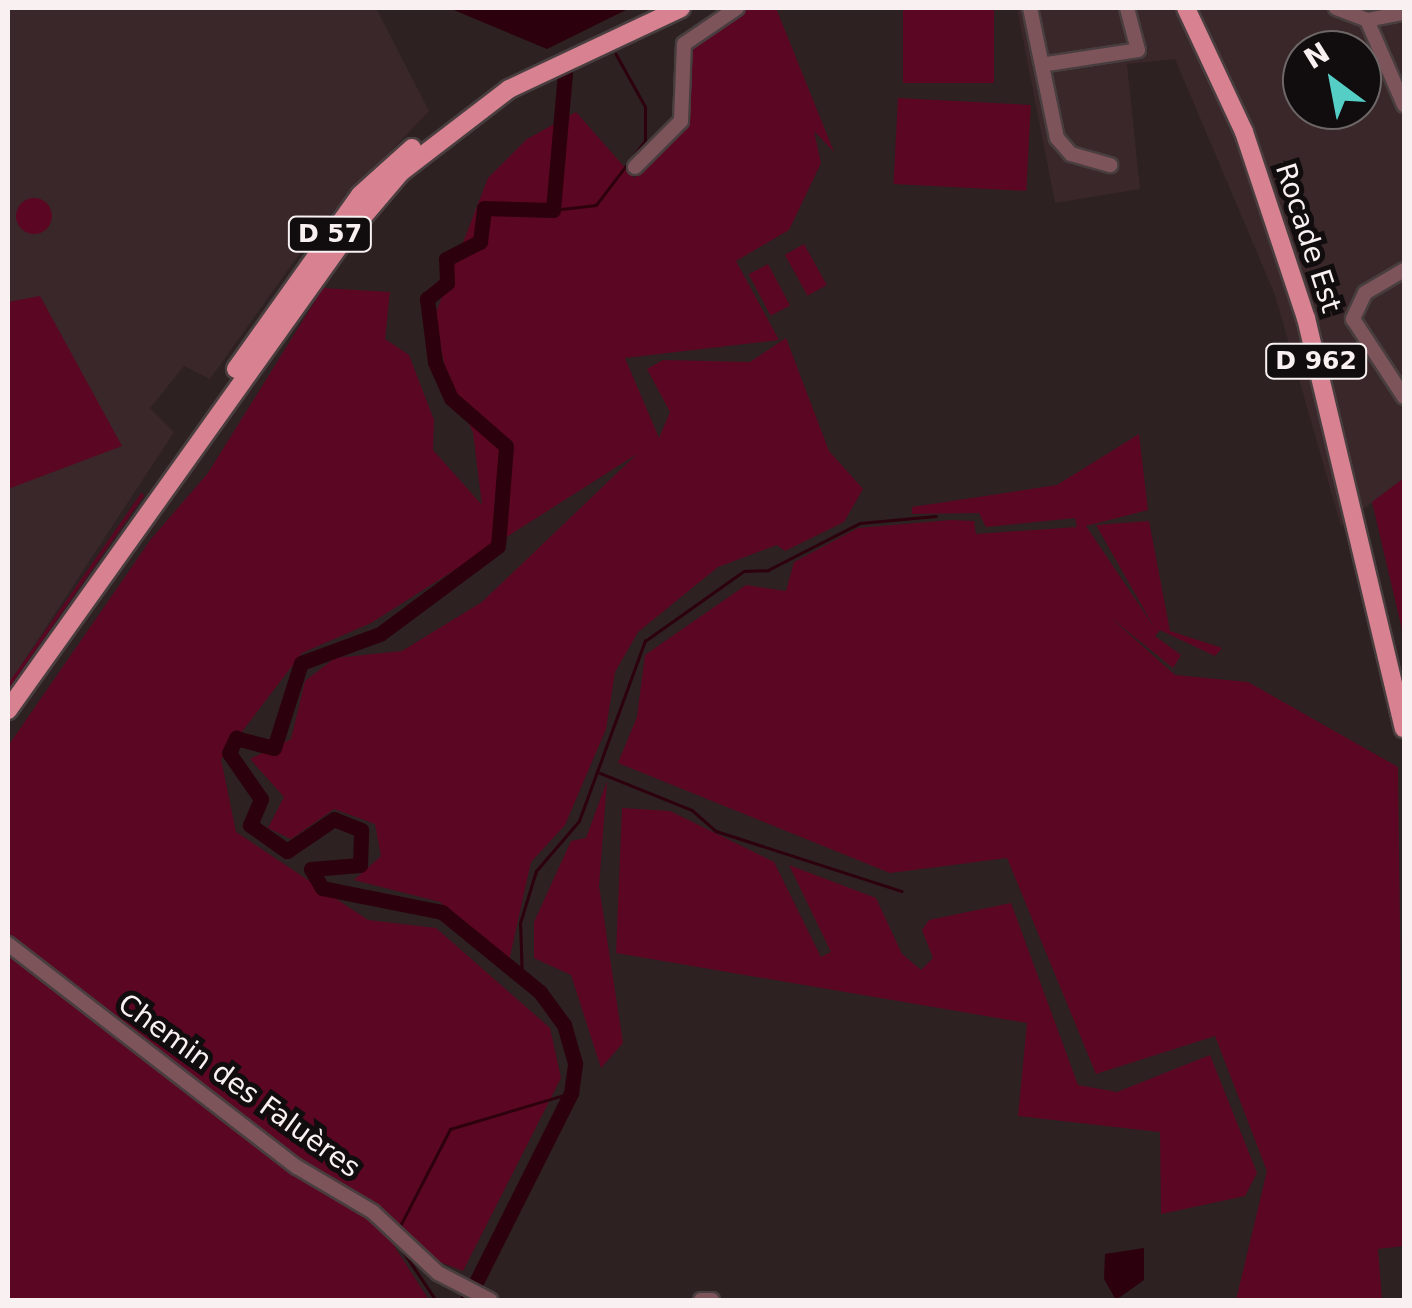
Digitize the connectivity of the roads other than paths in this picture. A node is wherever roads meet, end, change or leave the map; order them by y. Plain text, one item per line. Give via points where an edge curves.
1 (660, 8) edge
2 (681, 8) edge
3 (737, 8) edge
4 (1030, 8) edge
5 (1127, 8) edge
6 (1186, 8) edge
7 (1336, 8) edge
8 (1404, 13) edge
9 (1367, 20) junction
10 (1047, 64) junction
11 (1404, 105) edge
12 (1110, 165) dead end
13 (635, 167) dead end
14 (1404, 270) edge
15 (1404, 397) edge
16 (124, 542) junction
17 (8, 710) edge
18 (1404, 728) edge
19 (8, 944) edge
20 (490, 1300) edge
21 (700, 1300) edge
22 (712, 1300) edge

1 - 16 main road, D 57 via 462,107 360,196
2 - 16 main road, D 57 via 531,77 428,145 344,238
3 - 13 street via 684,44 681,122
4 - 10 street
5 - 10 street via 1138,50
6 - 18 main road, Rocade Est / D 962 via 1244,132 1295,282
7 - 9 street
8 - 9 street
9 - 11 street
10 - 12 street via 1062,148
14 - 15 street via 1365,293 1353,319
16 - 17 main road, D 57
19 - 20 street, Chemin des Faluères via 462,1288
21 - 22 street

